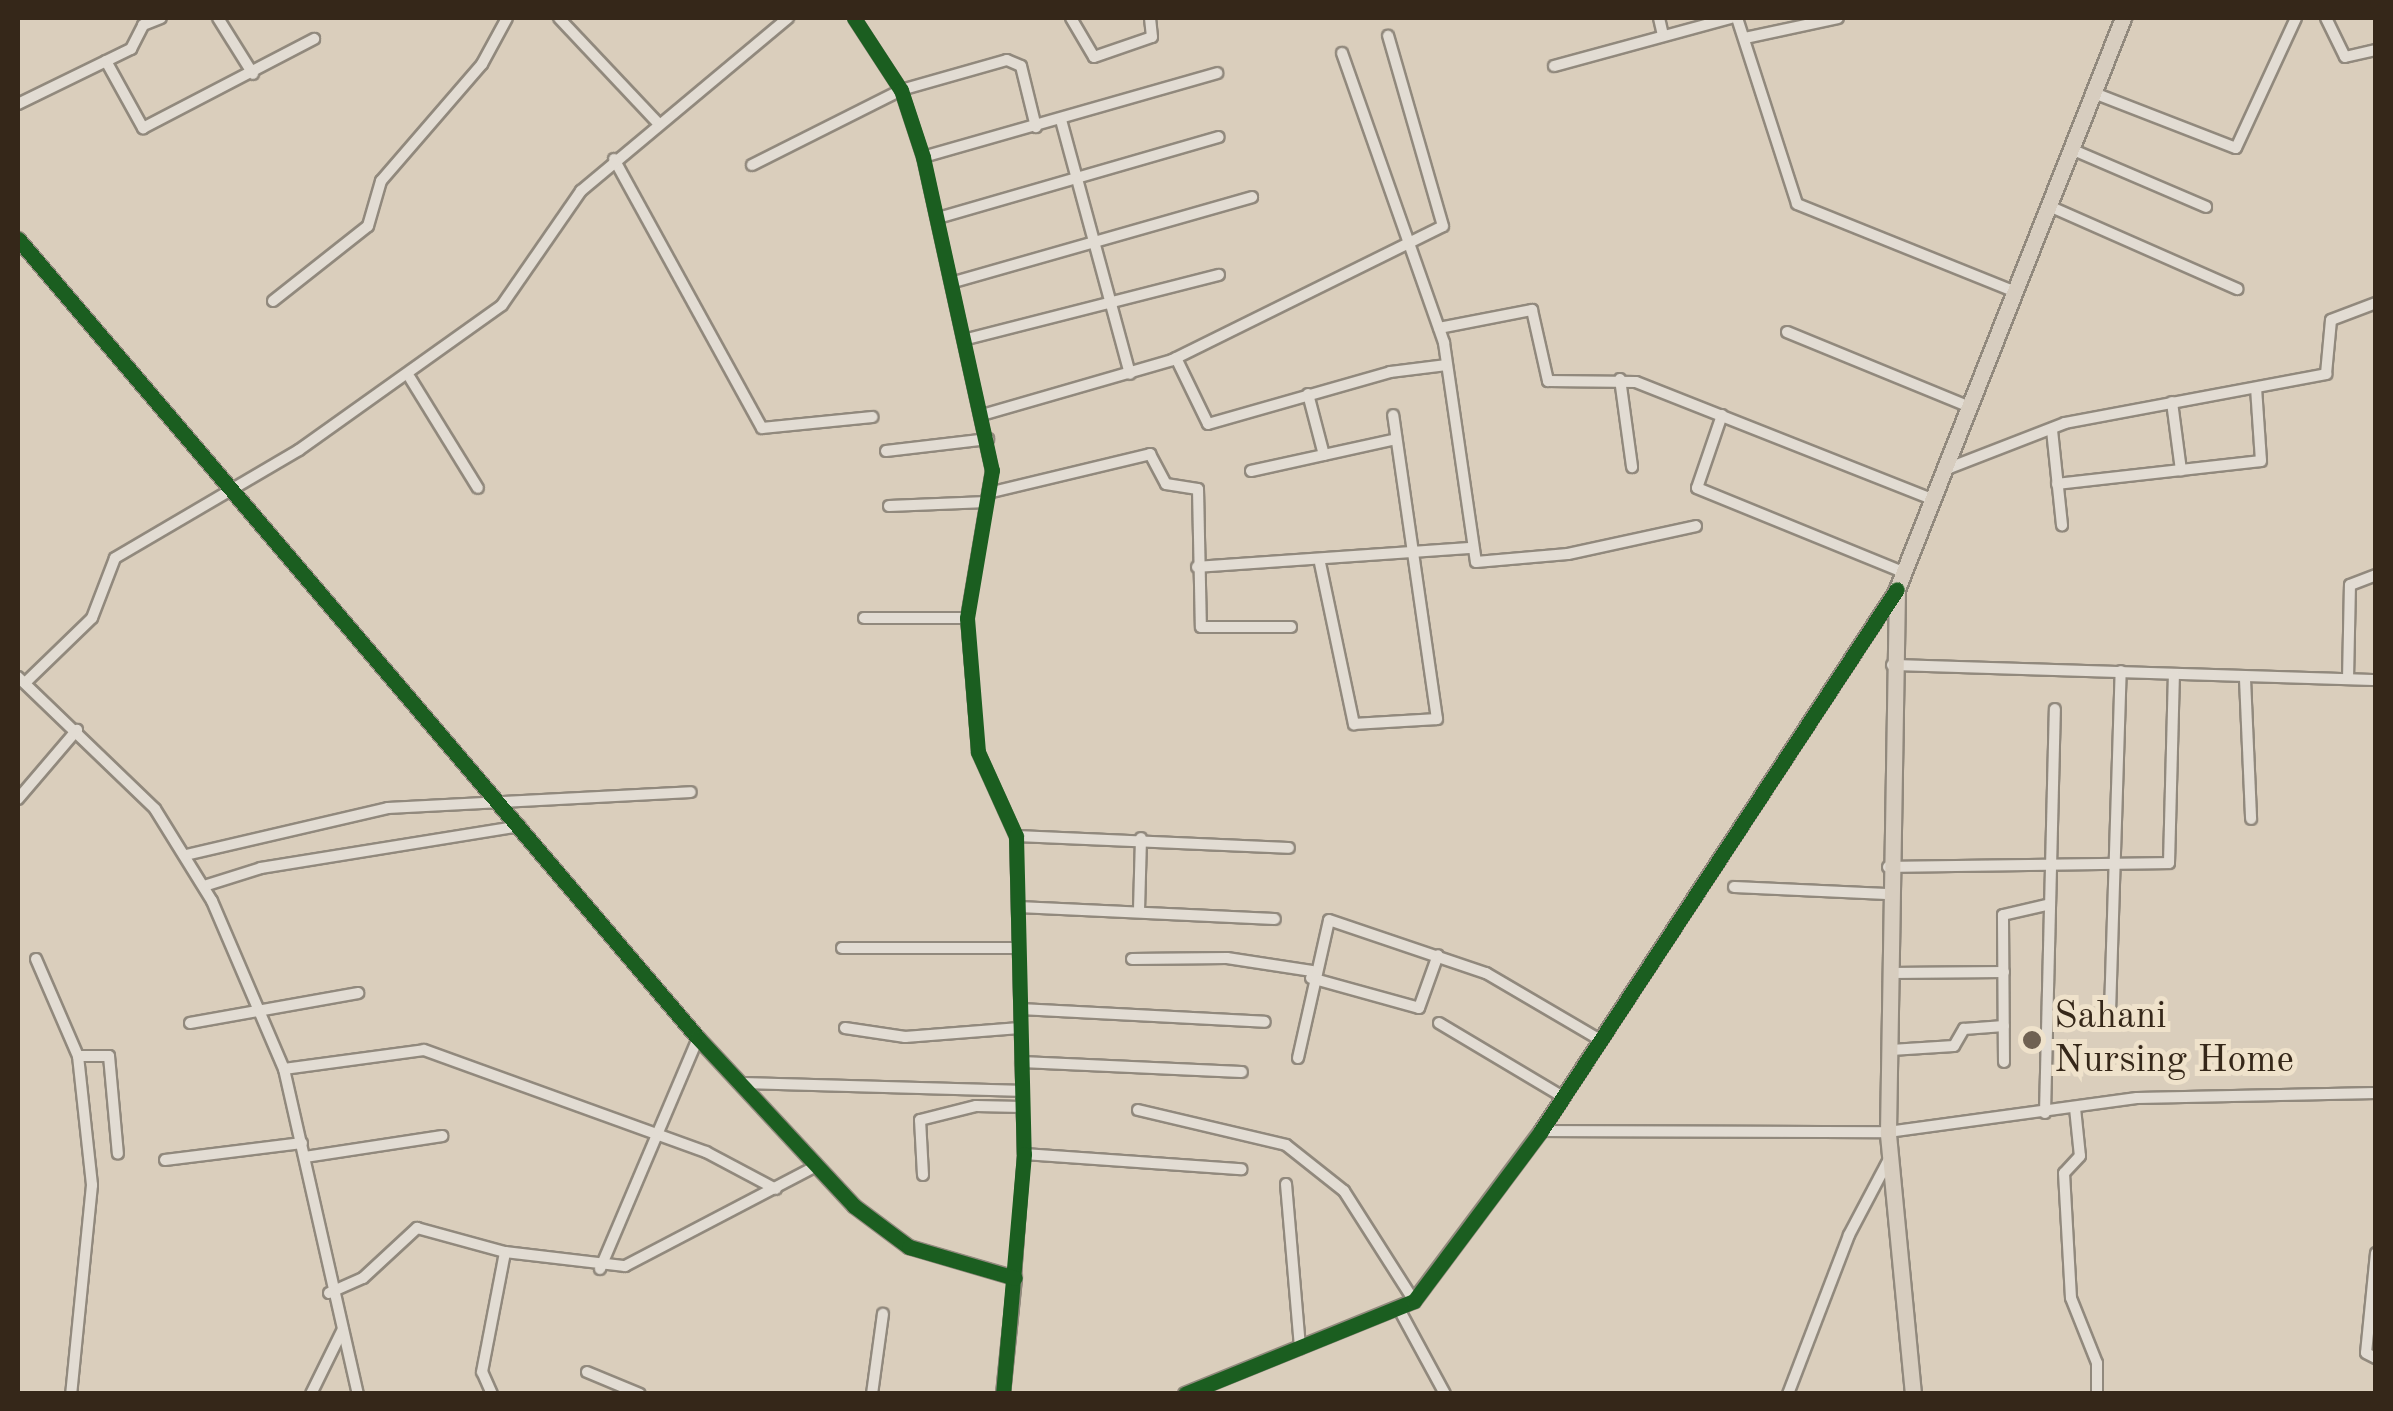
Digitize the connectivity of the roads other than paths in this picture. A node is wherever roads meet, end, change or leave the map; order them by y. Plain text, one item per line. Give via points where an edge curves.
1 (161, 18) edge
2 (218, 18) edge
3 (507, 18) edge
4 (559, 18) edge
5 (788, 18) edge
6 (854, 18) edge
7 (1071, 18) edge
8 (1150, 18) edge
9 (1659, 18) edge
10 (1734, 18) edge
11 (1838, 18) edge
12 (2123, 18) edge
13 (2326, 18) edge
14 (2291, 19) edge
15 (1388, 36) dead end
16 (1663, 36) junction
17 (1745, 38) junction
18 (314, 40) dead end
19 (2376, 50) edge
20 (1342, 52) dead end
21 (106, 62) junction
22 (1554, 66) dead end
23 (1217, 72) dead end
24 (253, 74) junction
25 (901, 90) junction
26 (2094, 94) junction
27 (18, 104) edge
28 (1060, 120) junction
29 (657, 122) junction
30 (1036, 127) junction
31 (1219, 137) dead end
32 (2071, 149) junction
33 (923, 157) junction
34 (614, 160) junction
35 (752, 165) dead end
36 (1075, 176) junction
37 (1252, 197) dead end
38 (2048, 206) junction
39 (2206, 206) dead end
40 (938, 218) junction
41 (18, 238) edge
42 (1094, 244) junction
43 (1406, 245) junction
44 (1219, 274) dead end
45 (954, 282) junction
46 (2237, 289) dead end
47 (2013, 291) junction
48 (273, 301) dead end
49 (1109, 302) junction
50 (2376, 303) edge
51 (1438, 328) junction
52 (1788, 332) dead end
53 (967, 339) junction
54 (1176, 358) junction
55 (1447, 365) junction
56 (1130, 374) junction
57 (410, 378) junction
58 (1620, 380) junction
59 (2256, 388) junction
60 (1308, 394) junction
61 (2172, 402) junction
62 (1965, 404) junction
63 (982, 415) junction
64 (1393, 415) dead end
65 (1722, 415) junction
66 (872, 416) dead end
67 (2052, 430) junction
68 (988, 439) junction
69 (1396, 439) junction
70 (886, 452) dead end
71 (1324, 455) junction
72 (1632, 468) dead end
73 (2181, 470) junction
74 (1251, 471) dead end
75 (1938, 472) junction
76 (2058, 484) junction
77 (233, 486) junction
78 (478, 488) dead end
79 (988, 497) junction
80 (1928, 498) junction
81 (889, 506) dead end
82 (2062, 525) dead end
83 (1696, 526) dead end
84 (1472, 548) junction
85 (1409, 554) junction
86 (1320, 564) junction
87 (1197, 567) junction
88 (1903, 572) junction
89 (2376, 574) edge
90 (1897, 588) junction
91 (864, 618) dead end
92 (967, 618) junction
93 (1291, 627) dead end
94 (1890, 666) junction
95 (2121, 672) junction
96 (2174, 674) junction
97 (2246, 678) junction
98 (2348, 679) junction
99 (21, 680) edge
100 (2376, 680) edge
101 (2054, 709) dead end
102 (77, 730) junction
103 (691, 792) dead end
104 (18, 799) edge
105 (498, 800) junction
106 (2251, 819) dead end
107 (520, 826) junction
108 (1016, 836) junction
109 (1141, 838) junction
110 (1289, 848) dead end
111 (186, 854) junction
112 (2048, 862) junction
113 (2112, 863) junction
114 (1888, 867) junction
115 (204, 886) junction
116 (1734, 887) dead end
117 (1887, 894) junction
118 (2046, 906) junction
119 (1018, 908) junction
120 (1138, 910) junction
121 (1275, 919) dead end
122 (842, 948) dead end
123 (1017, 948) junction
124 (1438, 956) junction
125 (1132, 958) dead end
126 (36, 959) dead end
127 (2004, 972) junction
128 (1890, 973) junction
129 (1312, 974) junction
130 (358, 993) dead end
131 (261, 1007) junction
132 (1020, 1008) junction
133 (2110, 1012) dead end
134 (1265, 1022) dead end
135 (1439, 1023) dead end
136 (190, 1024) dead end
137 (2004, 1026) junction
138 (845, 1028) dead end
139 (1020, 1028) junction
140 (698, 1038) junction
141 (1600, 1040) junction
142 (1891, 1050) junction
143 (78, 1056) junction
144 (1298, 1058) dead end
145 (1021, 1062) junction
146 (2004, 1062) dead end
147 (284, 1069) junction
148 (1242, 1072) dead end
149 (739, 1082) junction
150 (1021, 1091) junction
151 (2376, 1093) edge
152 (1563, 1097) junction
153 (1022, 1107) junction
154 (2075, 1108) junction
155 (1138, 1110) dead end
156 (2044, 1114) junction
157 (1540, 1130) junction
158 (1888, 1132) junction
159 (442, 1136) dead end
160 (658, 1140) junction
161 (302, 1143) junction
162 (118, 1154) dead end
163 (1024, 1154) junction
164 (305, 1156) junction
165 (1890, 1158) junction
166 (165, 1160) dead end
167 (816, 1166) junction
168 (1242, 1169) dead end
169 (923, 1175) dead end
170 (1286, 1184) dead end
171 (776, 1189) junction
172 (505, 1252) junction
173 (2376, 1254) edge
174 (600, 1269) junction
175 (1015, 1278) junction
176 (328, 1292) junction
177 (1414, 1301) junction
178 (1400, 1311) junction
179 (883, 1314) dead end
180 (343, 1328) junction
181 (1300, 1348) junction
182 (2376, 1358) edge
183 (587, 1372) dead end
184 (71, 1394) edge
185 (311, 1394) edge
186 (358, 1394) edge
187 (492, 1394) edge
188 (640, 1394) edge
189 (872, 1394) edge
190 (1002, 1394) edge
191 (1184, 1394) edge
192 (1445, 1394) edge
193 (1788, 1394) edge
194 (1913, 1394) edge
195 (2097, 1394) edge

1 - 21 street
2 - 24 street
3 - 48 street via 482,64 381,182 368,226
4 - 29 street
5 - 29 street
6 - 25 street
7 - 8 street via 1094,58 1152,37
9 - 16 street
10 - 16 street
10 - 17 street
11 - 17 street
12 - 26 main road
13 - 19 street via 2346,58
14 - 26 street via 2236,148
15 - 43 street via 1447,219
16 - 22 street
17 - 47 street via 1797,204
18 - 24 street
20 - 43 street
21 - 24 street via 143,128
21 - 27 street
23 - 28 street
25 - 30 street via 1017,61
25 - 33 street
25 - 35 street
26 - 32 main road
28 - 30 street
28 - 36 street
29 - 34 street
30 - 33 street
31 - 36 street
32 - 38 main road
32 - 39 street
33 - 40 street
34 - 57 street via 502,305
34 - 66 street via 762,428
36 - 40 street
36 - 42 street
37 - 42 street
38 - 46 street
38 - 47 main road
40 - 45 street
41 - 77 street
42 - 45 street
42 - 49 street
43 - 51 street
43 - 54 street
44 - 49 street
45 - 53 street
47 - 62 main road
49 - 53 street
49 - 56 street
50 - 59 street via 2331,320 2326,374
51 - 55 street
51 - 58 street via 1528,309 1545,380
52 - 62 street
53 - 63 street
54 - 56 street
54 - 60 street via 1208,424
55 - 60 street
55 - 84 street
56 - 63 street
57 - 77 street
57 - 78 street
58 - 65 street
58 - 72 street
59 - 61 street
59 - 73 street via 2265,458
60 - 71 street
61 - 67 street
61 - 73 street
62 - 75 main road
63 - 68 street
64 - 69 street
65 - 80 street
65 - 88 street via 1697,488
67 - 75 street
67 - 76 street
68 - 70 street
68 - 79 street
69 - 71 street
69 - 85 street
71 - 74 street
73 - 76 street
75 - 80 main road
76 - 82 street
77 - 99 street via 115,558 92,618
77 - 105 street
79 - 81 street
79 - 87 street via 1150,454 1166,484 1198,489
79 - 92 street
80 - 88 main road
83 - 84 street via 1485,564
84 - 85 street
85 - 86 street
85 - 86 street via 1439,711 1431,722 1354,724
86 - 87 street
87 - 93 street via 1201,627
88 - 90 main road
89 - 98 street via 2350,585
90 - 94 main road
90 - 141 street
91 - 92 street
92 - 108 street via 978,752
94 - 95 street
94 - 114 main road
95 - 96 street
95 - 113 street
96 - 97 street
96 - 113 street via 2174,856
97 - 98 street
97 - 106 street
98 - 100 street
99 - 102 street
101 - 112 street
102 - 104 street
102 - 111 street
103 - 105 street
105 - 107 street
105 - 111 street via 286,826
107 - 115 street via 261,868
107 - 140 street
108 - 109 street
108 - 119 street
109 - 110 street
109 - 120 street
111 - 115 street
112 - 113 street
112 - 114 street
112 - 118 street
113 - 133 street
114 - 117 main road
115 - 131 street
116 - 117 street
117 - 128 main road
118 - 127 street via 2005,912
118 - 156 street
119 - 120 street
119 - 123 street
120 - 121 street
122 - 123 street
123 - 132 street
124 - 129 street via 1419,1008
124 - 129 street via 1329,920
124 - 141 street
125 - 129 street via 1227,958
126 - 143 street
127 - 128 street
127 - 137 street
128 - 142 main road
129 - 144 street
130 - 131 street
131 - 136 street
131 - 147 street
132 - 134 street
132 - 139 street
135 - 152 street
137 - 142 street via 1964,1029 1951,1047
137 - 146 street
138 - 139 street via 904,1038
139 - 145 street
140 - 149 street
140 - 160 street
141 - 152 street
142 - 158 main road
143 - 162 street via 108,1056
143 - 184 street via 92,1185
145 - 148 street
145 - 150 street
147 - 160 street via 424,1050
147 - 161 street
149 - 150 street
149 - 167 street
150 - 153 street
151 - 154 street via 2234,1090
152 - 157 street
153 - 163 street
153 - 169 street via 976,1106 920,1120
154 - 156 street
154 - 195 street via 2080,1156 2064,1170 2070,1298 2097,1363
155 - 177 street via 1286,1145 1344,1191
156 - 158 street
157 - 158 street
157 - 177 street
158 - 165 main road
159 - 164 street
160 - 171 street via 718,1157
160 - 174 street
161 - 164 street
161 - 166 street
163 - 168 street
163 - 175 street
164 - 176 street
165 - 193 street via 1848,1235
165 - 194 main road
167 - 171 street
167 - 175 street via 910,1248
170 - 181 street
171 - 174 street via 632,1264
172 - 174 street
172 - 176 street via 410,1229 363,1278
172 - 187 street via 482,1372
173 - 182 street via 2366,1353
175 - 190 street
176 - 180 street
177 - 178 street
178 - 181 street
178 - 192 street
179 - 189 street
180 - 185 street
180 - 186 street
181 - 191 street
183 - 188 street

